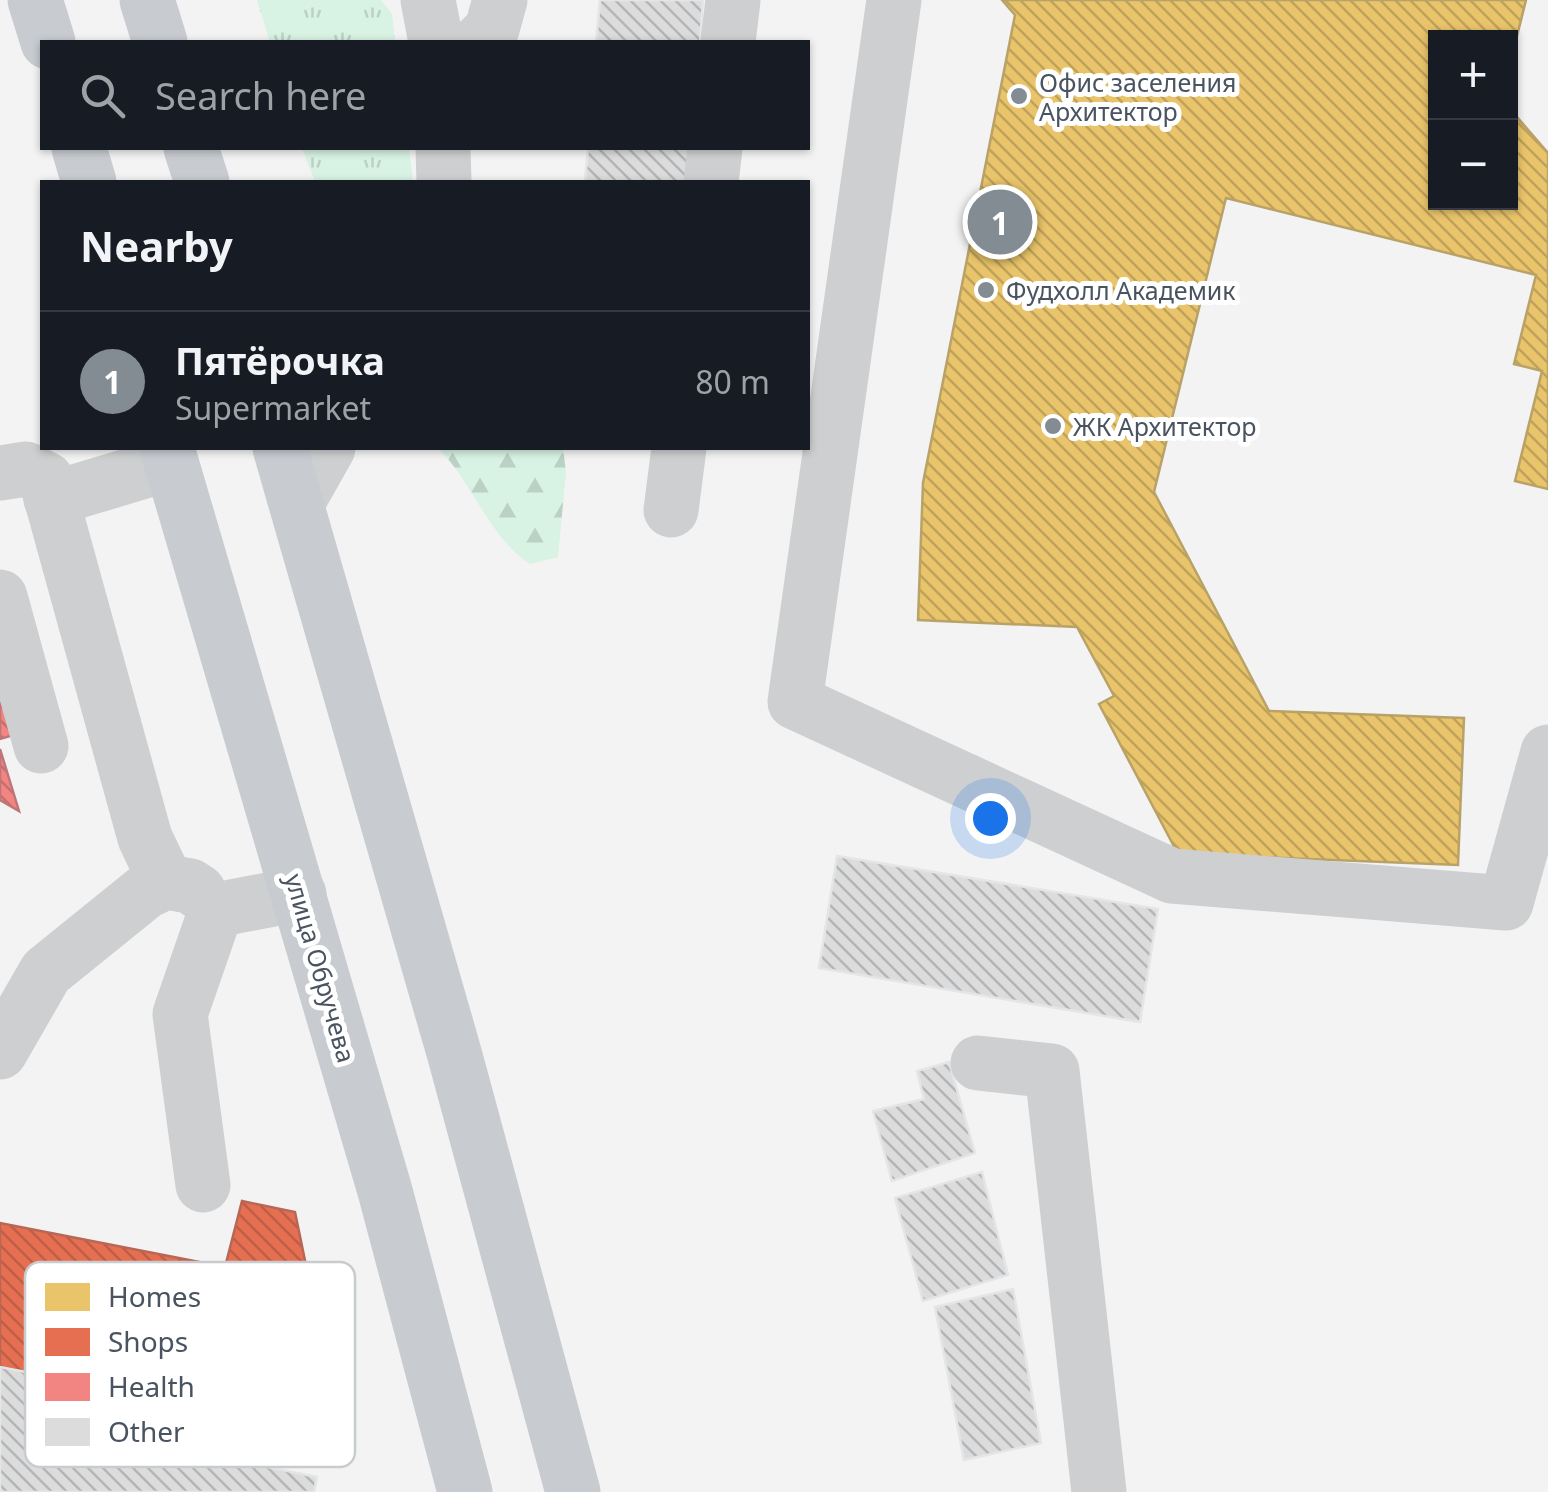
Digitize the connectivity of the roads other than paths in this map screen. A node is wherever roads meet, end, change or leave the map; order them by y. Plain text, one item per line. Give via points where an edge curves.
1 (35, 0) edge
2 (147, 0) edge
3 (428, 0) edge
4 (500, 0) edge
5 (733, 0) edge
6 (894, 0) edge
7 (47, 40) edge
8 (159, 40) edge
9 (436, 40) edge
10 (481, 40) edge
11 (728, 40) edge
12 (80, 150) edge
13 (192, 150) edge
14 (444, 150) edge
15 (715, 150) edge
16 (88, 180) edge
17 (201, 180) edge
18 (444, 180) edge
19 (711, 180) edge
20 (281, 450) edge
21 (327, 450) edge
22 (678, 450) edge
23 (169, 455) edge
24 (0, 473) edge
25 (51, 499) junction
26 (297, 504) junction
27 (671, 510) dead end
28 (0, 597) edge
29 (40, 746) dead end
30 (1548, 752) edge
31 (166, 882) junction
32 (299, 894) junction
33 (221, 909) junction
34 (0, 1052) edge
35 (978, 1063) dead end
36 (203, 1185) dead end
37 (465, 1492) edge
38 (573, 1492) edge
39 (1099, 1492) edge

1 - 7 main road
2 - 8 main road
3 - 9 lane
4 - 10 lane via 492,30
5 - 11 lane
6 - 30 lane via 794,702 1172,876 1506,903
12 - 16 main road
13 - 17 main road
14 - 18 lane
15 - 19 lane
20 - 26 main road
21 - 26 lane
22 - 27 lane
23 - 25 lane
23 - 32 main road, улица Обручева
24 - 25 lane via 26,469 46,479
25 - 31 lane via 145,838
26 - 38 main road
28 - 29 lane
31 - 33 lane via 190,886
31 - 34 lane via 46,972
32 - 33 lane
32 - 37 main road, улица Обручева
33 - 36 lane via 180,1014
35 - 39 lane via 1052,1071

